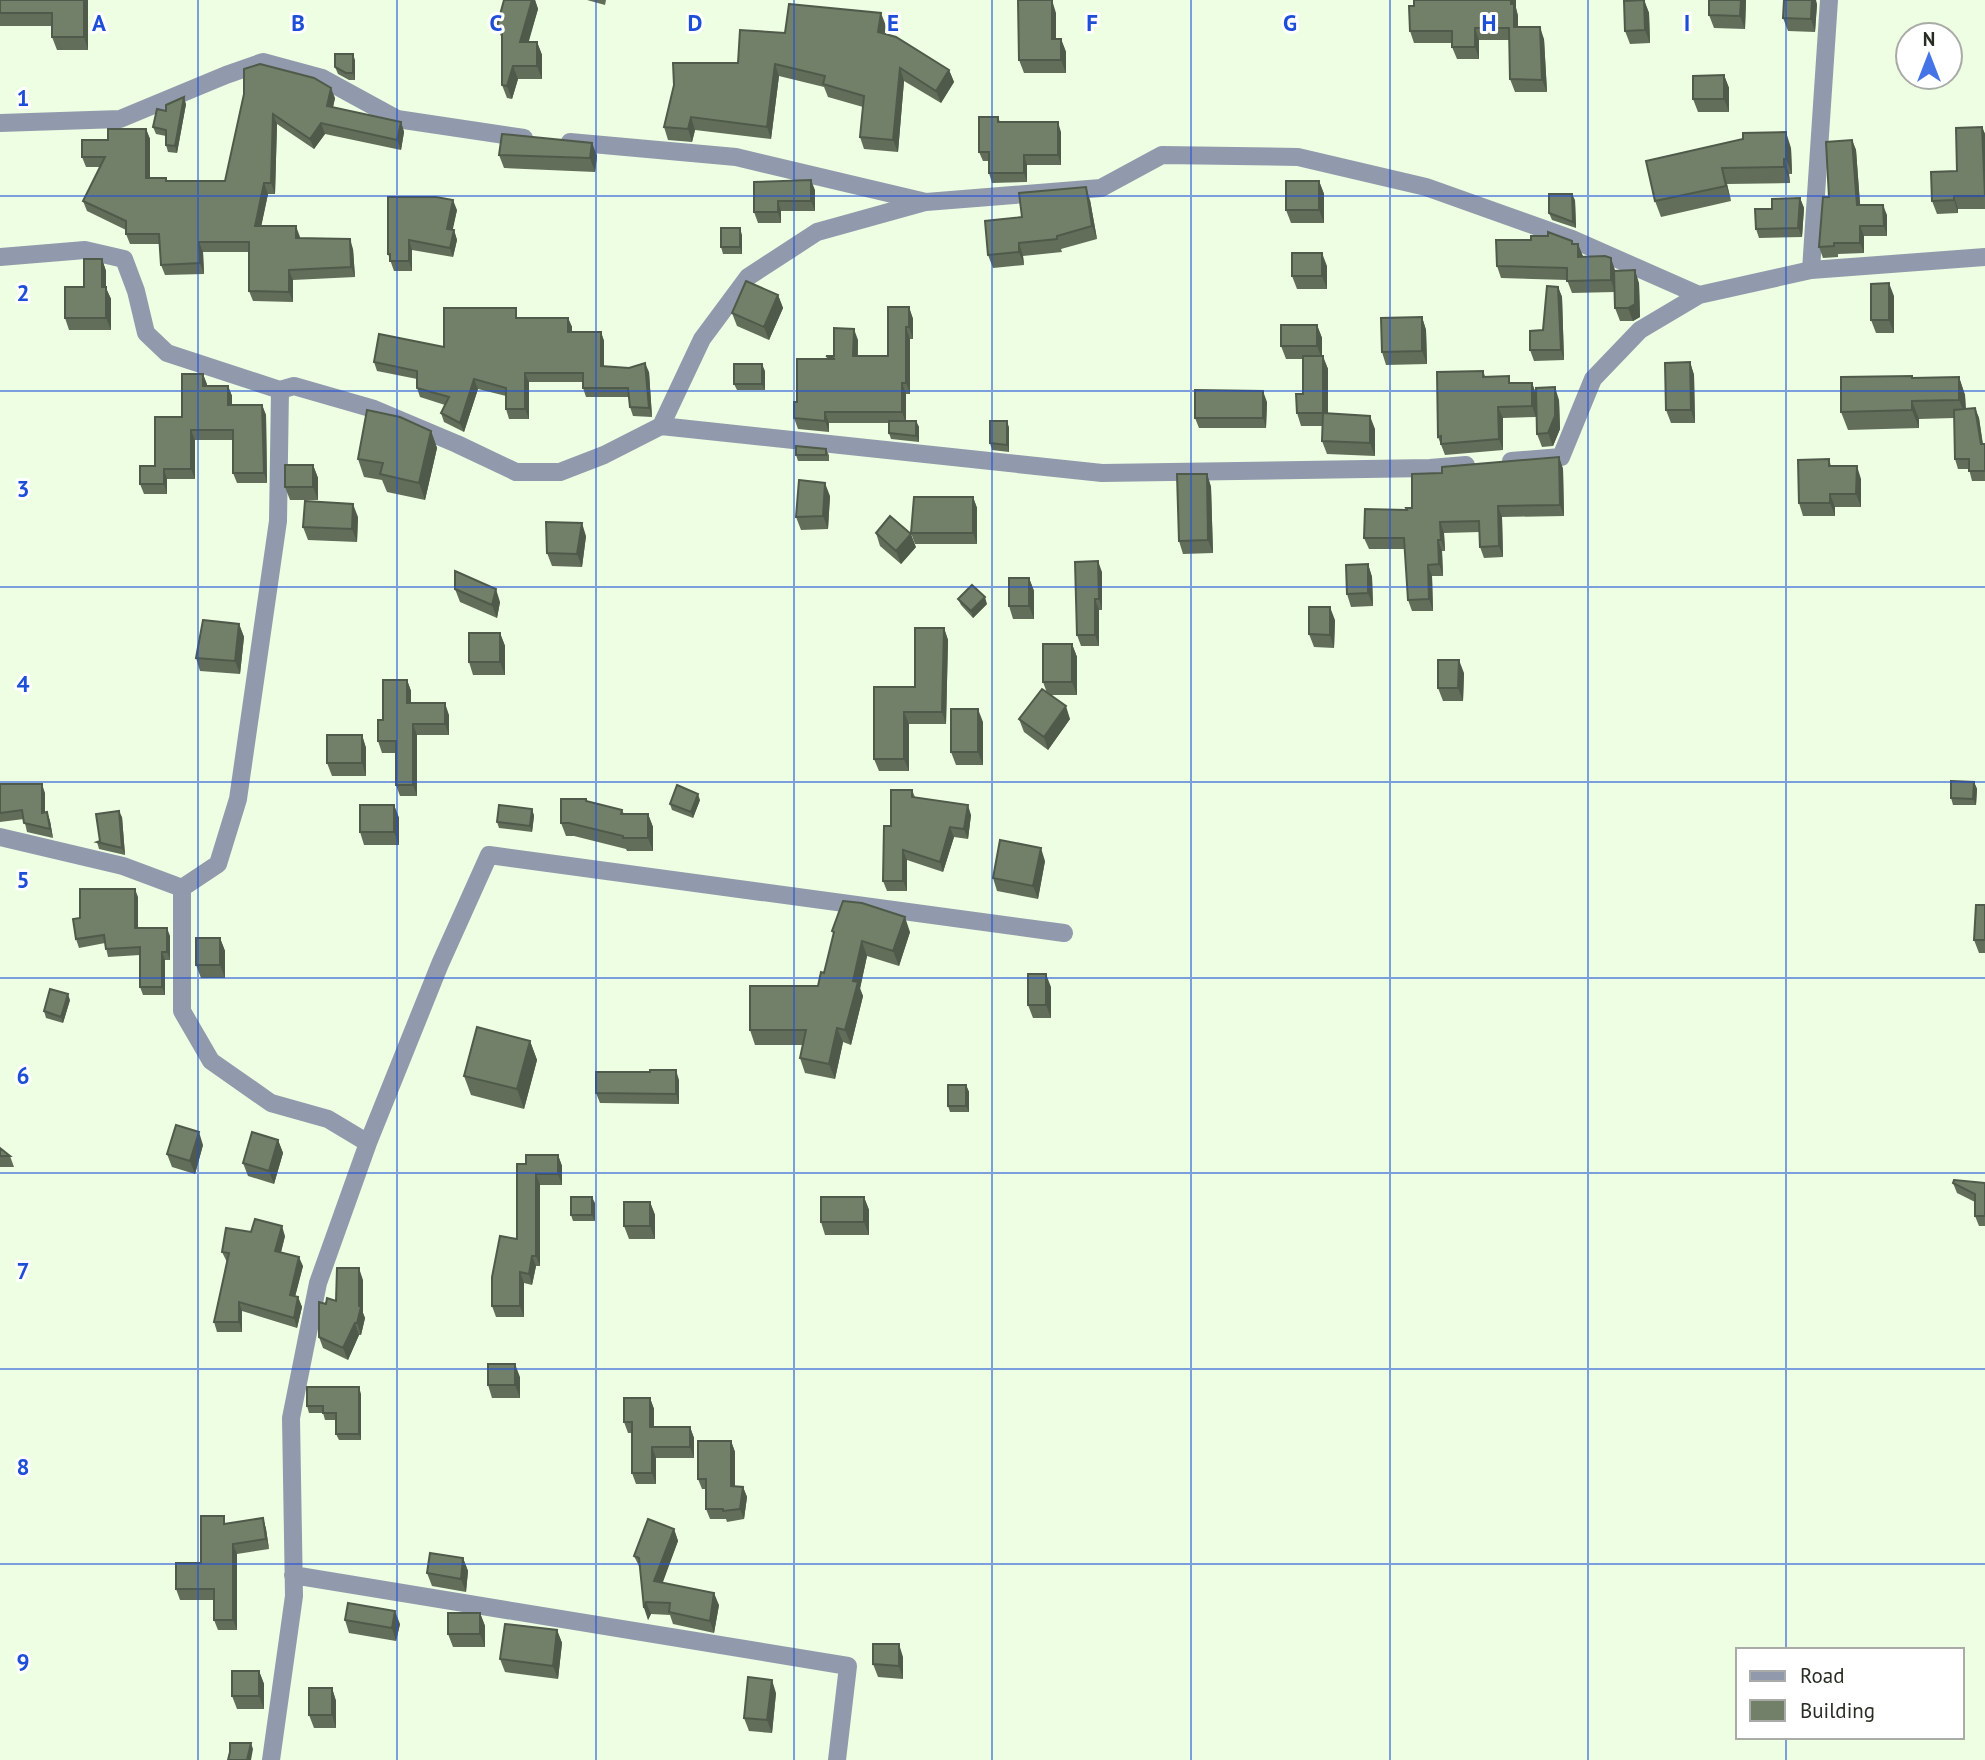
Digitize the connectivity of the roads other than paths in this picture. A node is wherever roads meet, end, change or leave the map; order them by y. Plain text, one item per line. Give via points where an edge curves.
1 (1829, 0) edge
2 (0, 122) edge
3 (926, 202) junction
4 (0, 257) edge
5 (1985, 257) edge
6 (1811, 270) junction
7 (1699, 295) junction
8 (280, 390) junction
9 (661, 426) junction
10 (0, 837) edge
11 (182, 888) junction
12 (1064, 933) dead end
13 (368, 1143) junction
14 (293, 1575) junction
15 (271, 1760) edge
16 (837, 1760) edge

1 - 6 street
2 - 3 street via 120,119 262,62 322,78 397,119 736,158
3 - 7 street via 1101,188 1162,155 1298,158 1426,187 1572,239
3 - 9 street via 817,232 748,277 702,339
4 - 8 street via 85,250 124,258 146,333 167,352
5 - 6 street
6 - 7 street
7 - 9 street via 1640,330 1593,379 1561,457 1430,468 1102,473
8 - 9 street via 294,386 374,409 516,472 560,472
8 - 11 street via 278,521 238,799 218,864
10 - 11 street via 122,866
11 - 13 street via 182,1011 211,1061 271,1103 328,1119
12 - 13 street via 489,855
13 - 14 street via 318,1283 291,1418
14 - 15 street
14 - 16 street via 848,1666

